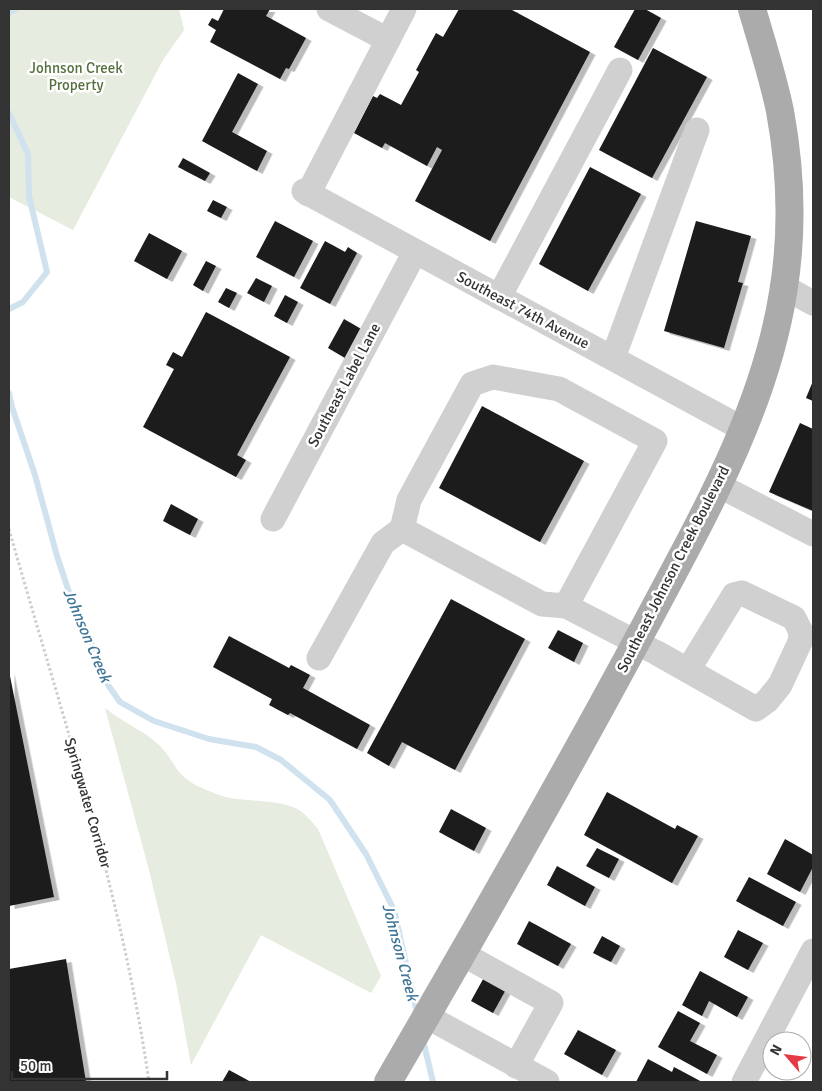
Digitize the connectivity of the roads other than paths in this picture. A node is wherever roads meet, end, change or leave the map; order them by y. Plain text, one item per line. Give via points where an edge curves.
1 (329, 9) edge
2 (404, 9) edge
3 (752, 9) edge
4 (388, 40) junction
5 (620, 70) dead end
6 (697, 130) dead end
7 (415, 252) junction
8 (784, 286) junction
9 (499, 297) junction
10 (813, 302) edge
11 (613, 358) junction
12 (743, 428) junction
13 (718, 485) junction
14 (273, 519) dead end
15 (402, 529) junction
16 (813, 534) edge
17 (566, 606) junction
18 (636, 643) junction
19 (319, 658) dead end
20 (688, 670) junction
21 (813, 951) edge
22 (457, 962) junction
23 (426, 1016) junction
24 (516, 1066) junction
25 (391, 1076) edge
26 (547, 1082) edge
27 (744, 1082) edge

1 - 4 street
2 - 4 street
3 - 8 main road, Southeast Johnson Creek Boulevard via 780,109 788,169 789,229
4 - 7 street, Southeast 74th Avenue via 306,192
5 - 9 street
6 - 11 street
7 - 9 street, Southeast 74th Avenue
7 - 14 street, Southeast Label Lane
8 - 10 street
8 - 12 main road, Southeast Johnson Creek Boulevard via 776,334
9 - 11 street, Southeast 74th Avenue
11 - 12 street, Southeast 74th Avenue
12 - 13 main road, Southeast Johnson Creek Boulevard
13 - 16 street
13 - 18 main road, Southeast Johnson Creek Boulevard
15 - 17 street via 542,604
15 - 17 street via 409,500 472,384 493,377 560,389 655,441
15 - 19 street via 383,543
17 - 18 street
18 - 20 street
18 - 22 main road, Southeast Johnson Creek Boulevard
20 - 20 street via 756,709 780,685 800,642 801,632 794,618 742,593 734,595
21 - 27 street
22 - 23 main road, Southeast Johnson Creek Boulevard
22 - 24 street via 551,1003
23 - 24 street
23 - 25 main road, Southeast Johnson Creek Boulevard
24 - 26 street

